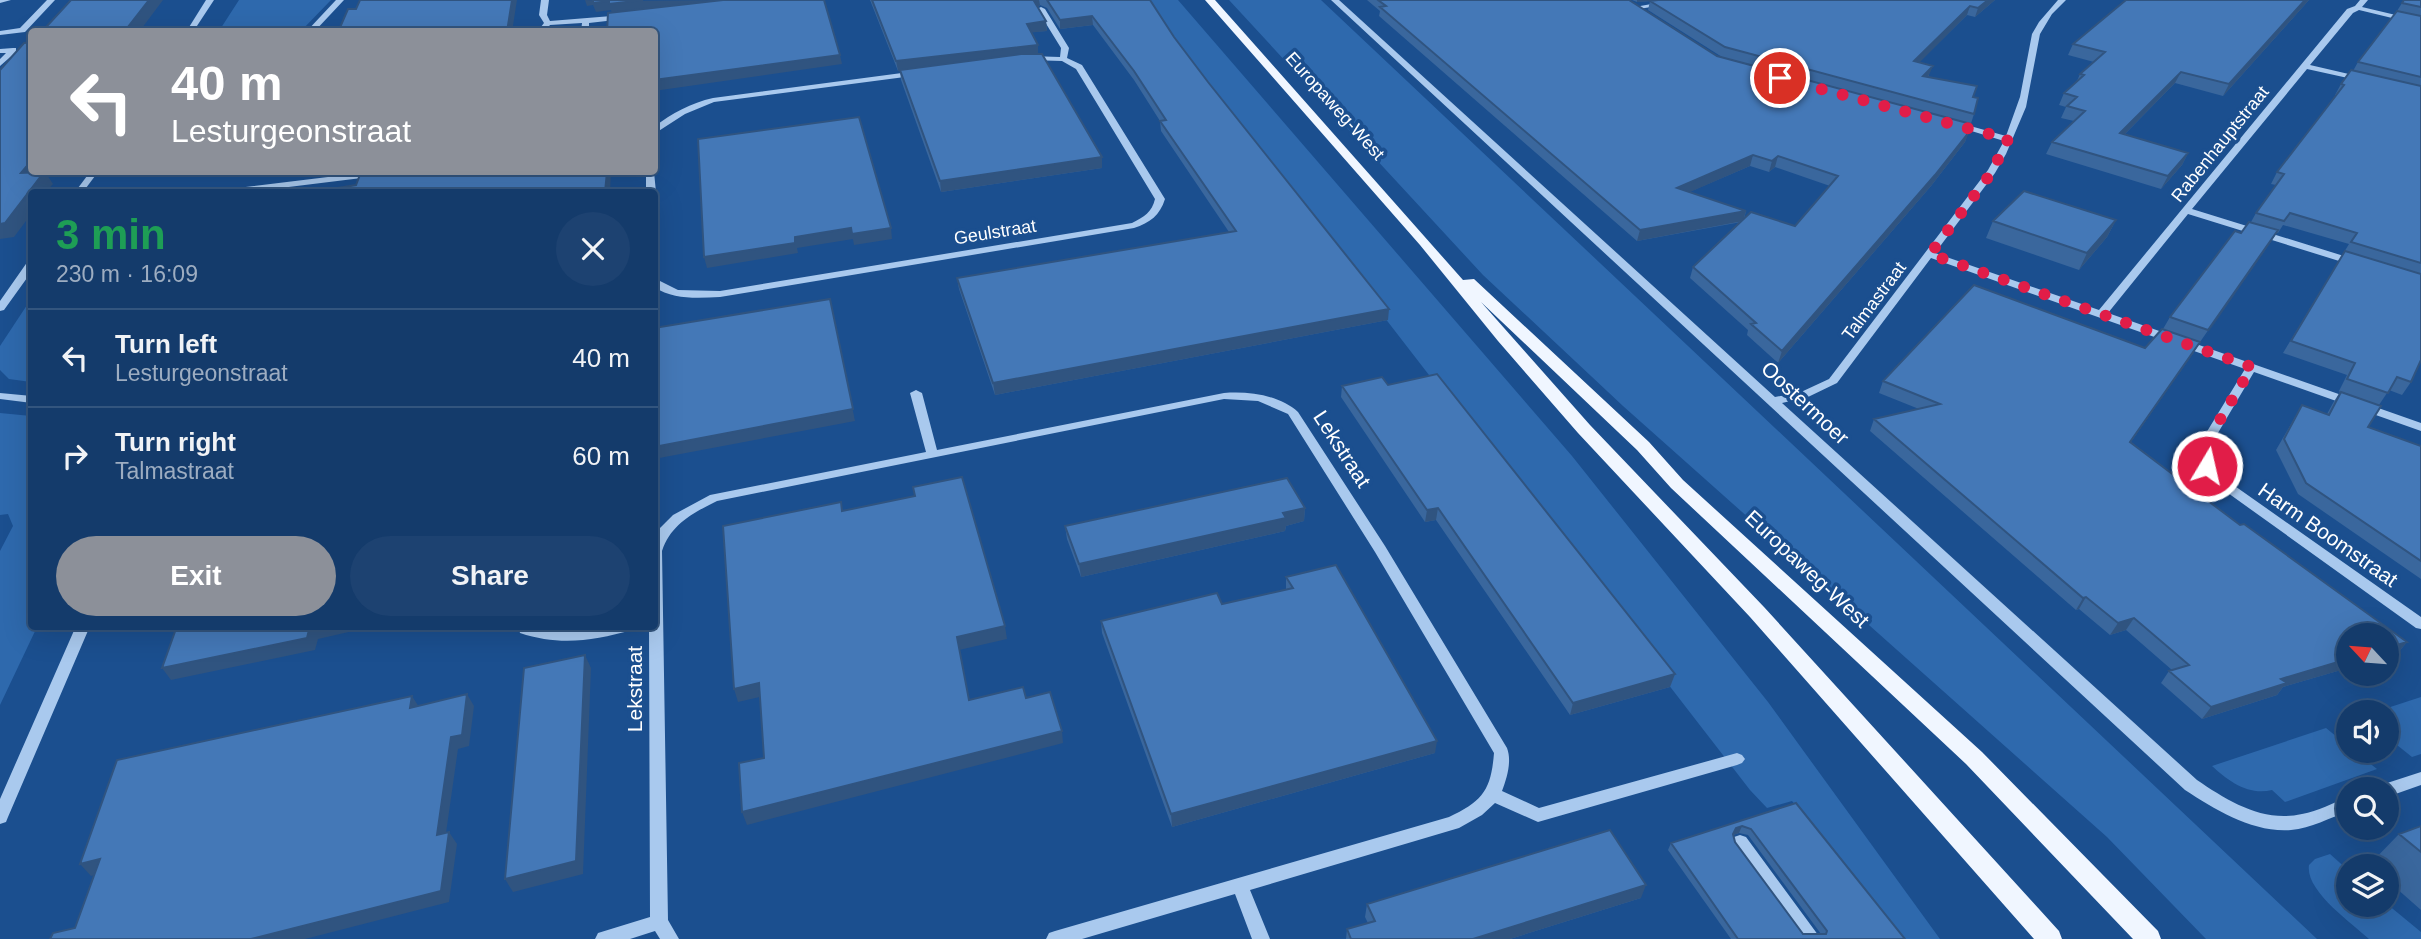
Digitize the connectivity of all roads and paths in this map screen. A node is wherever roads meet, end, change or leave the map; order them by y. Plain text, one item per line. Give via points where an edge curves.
1 (7, 0) edge
2 (51, 0) edge
3 (210, 0) edge
4 (340, 0) edge
5 (545, 0) edge
6 (1210, 0) edge
7 (1335, 0) edge
8 (1622, 0) edge
9 (1689, 0) edge
10 (2062, 0) edge
11 (0, 1) edge
12 (2361, 4) edge
13 (1633, 8) junction
14 (1041, 9) edge
15 (1643, 14) edge
16 (639, 15) edge
17 (586, 21) junction
18 (548, 23) junction
19 (2421, 23) edge
20 (192, 28) edge
21 (313, 28) edge
22 (544, 28) edge
23 (585, 28) edge
24 (0, 33) edge
25 (0, 51) edge
26 (1022, 59) edge
27 (1063, 59) junction
28 (0, 64) edge
29 (2305, 66) junction
30 (927, 71) edge
31 (2367, 81) edge
32 (1943, 121) edge
33 (658, 129) edge
34 (2008, 139) junction
35 (362, 175) edge
36 (253, 189) edge
37 (2186, 210) junction
38 (1425, 242) junction
39 (1930, 254) junction
40 (2371, 268) edge
41 (28, 269) edge
42 (658, 285) edge
43 (0, 308) edge
44 (2102, 313) junction
45 (2252, 367) junction
46 (916, 393) dead end
47 (0, 396) edge
48 (28, 400) edge
49 (1772, 401) junction
50 (2421, 427) edge
51 (932, 453) junction
52 (658, 541) edge
53 (2421, 624) edge
54 (81, 630) edge
55 (527, 630) edge
56 (608, 630) edge
57 (656, 630) edge
58 (1737, 759) dead end
59 (2421, 778) edge
60 (2399, 786) edge
61 (1494, 795) junction
62 (2336, 808) edge
63 (0, 817) edge
64 (1740, 842) dead end
65 (1239, 884) junction
66 (659, 922) junction
67 (604, 939) edge
68 (670, 939) edge
69 (1055, 939) edge
70 (1261, 939) edge
71 (1812, 939) edge
72 (2050, 939) edge
73 (2149, 939) edge

1 - 11 street
2 - 24 street via 22,30
3 - 20 street
4 - 21 street
5 - 18 street via 543,15
6 - 38 main road, Europaweg-West
7 - 49 street, Oostermoer
8 - 13 street
9 - 13 street
10 - 34 street, Talmastraat via 2035,32 2024,96
12 - 19 street
12 - 29 street, Rabenhauptstraat
13 - 15 street
14 - 27 street, Geulstraat via 1065,48
16 - 17 street
17 - 18 street
17 - 23 street
18 - 22 street
25 - 28 street via 13,50
26 - 27 street
27 - 42 street, Geulstraat via 1079,67 1160,200 1159,208 1147,220 720,294 663,290
29 - 31 street
29 - 37 street, Rabenhauptstraat
30 - 33 street via 694,104
32 - 34 street
34 - 39 street, Talmastraat via 1992,172
35 - 36 street
37 - 40 street
37 - 44 street, Rabenhauptstraat
38 - 72 main road, Europaweg-West via 1608,456 1757,612
38 - 73 main road, Europaweg-West via 1624,428 1677,484 1974,758
39 - 44 street
39 - 49 street, Talmastraat via 1833,381 1804,395
41 - 43 street
44 - 45 street
45 - 50 street
45 - 53 street, Harm Boomstraat via 2206,443 2203,455 2207,466 2218,480
46 - 51 street
47 - 48 street
49 - 62 street, Oostermoer via 2191,785 2220,805 2259,820 2293,823
51 - 52 street, Lekstraat via 714,498 675,519
51 - 61 street, Lekstraat via 1224,396 1248,395 1292,412 1502,752
54 - 63 street
55 - 56 street via 544,637 569,638
57 - 66 street, Lekstraat
58 - 61 street via 1538,815
59 - 60 street
61 - 65 street via 1479,811 1453,823
64 - 71 street
65 - 69 street
65 - 70 street
66 - 67 street
66 - 68 street

